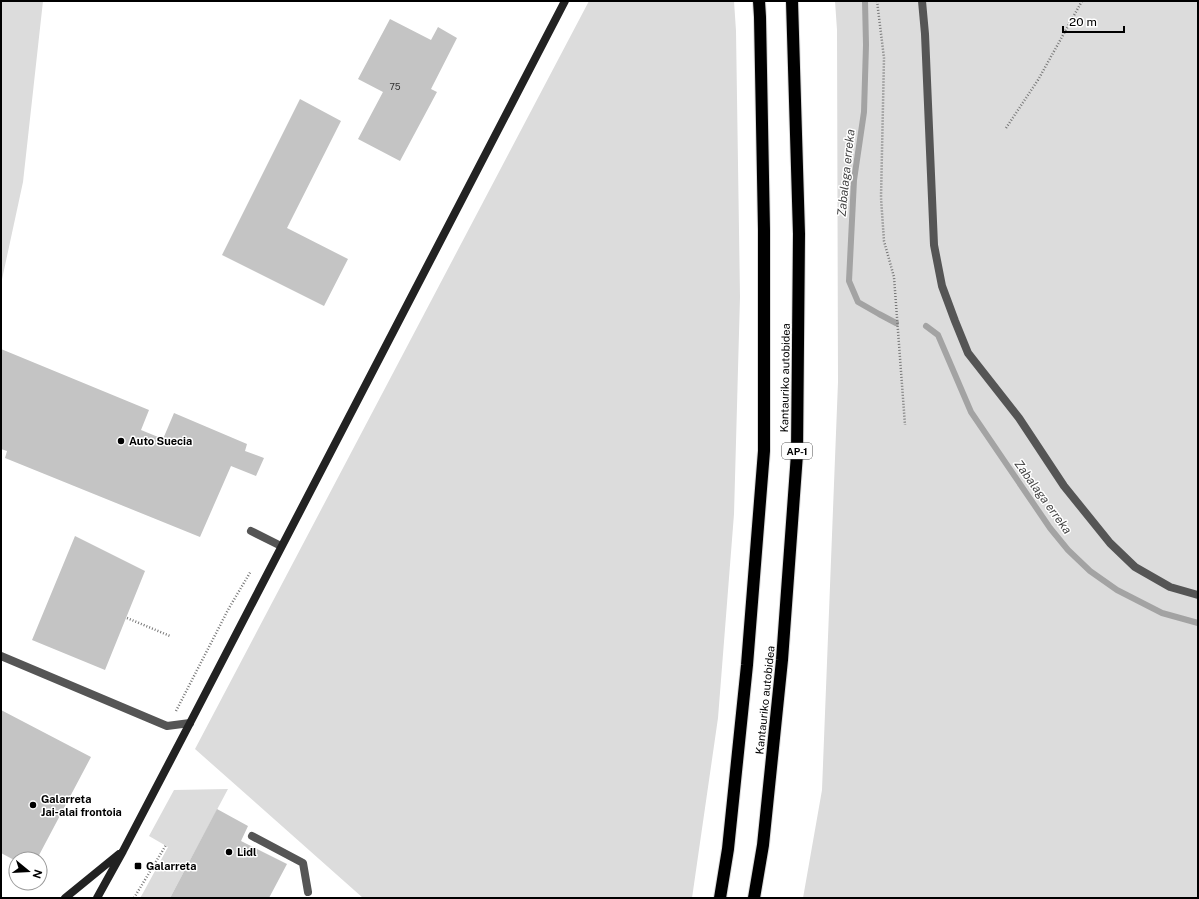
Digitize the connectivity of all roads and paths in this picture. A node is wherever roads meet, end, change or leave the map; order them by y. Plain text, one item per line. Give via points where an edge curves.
1 (565, 1) edge
2 (759, 1) edge
3 (792, 1) edge
4 (877, 1) edge
5 (922, 1) edge
6 (1082, 1) edge
7 (1006, 128) dead end
8 (905, 424) dead end
9 (251, 531) dead end
10 (281, 546) junction
11 (253, 569) dead end
12 (1198, 596) edge
13 (127, 618) dead end
14 (170, 636) dead end
15 (1, 656) edge
16 (176, 711) dead end
17 (190, 723) junction
18 (252, 836) dead end
19 (166, 845) dead end
20 (122, 851) junction
21 (308, 892) dead end
22 (65, 898) edge
23 (97, 898) edge
24 (134, 898) edge
25 (720, 898) edge
26 (754, 898) edge

1 - 10 main road
2 - 25 highway, Kantauriko autobidea via 764,230 764,451 747,665 728,849
3 - 26 highway, Kantauriko autobidea / AP-1 via 799,234 797,454 782,660 763,845
4 - 8 path via 884,58 881,198 884,241 894,277
5 - 12 street via 934,245 942,286 968,353 1019,418 1064,486 1110,543 1135,567 1170,587
6 - 7 path via 1038,80
9 - 10 street
10 - 17 main road
11 - 16 path via 229,608
13 - 14 path
15 - 17 street via 167,726
17 - 20 main road
18 - 21 street via 303,862
19 - 24 path
20 - 22 main road
20 - 23 main road

